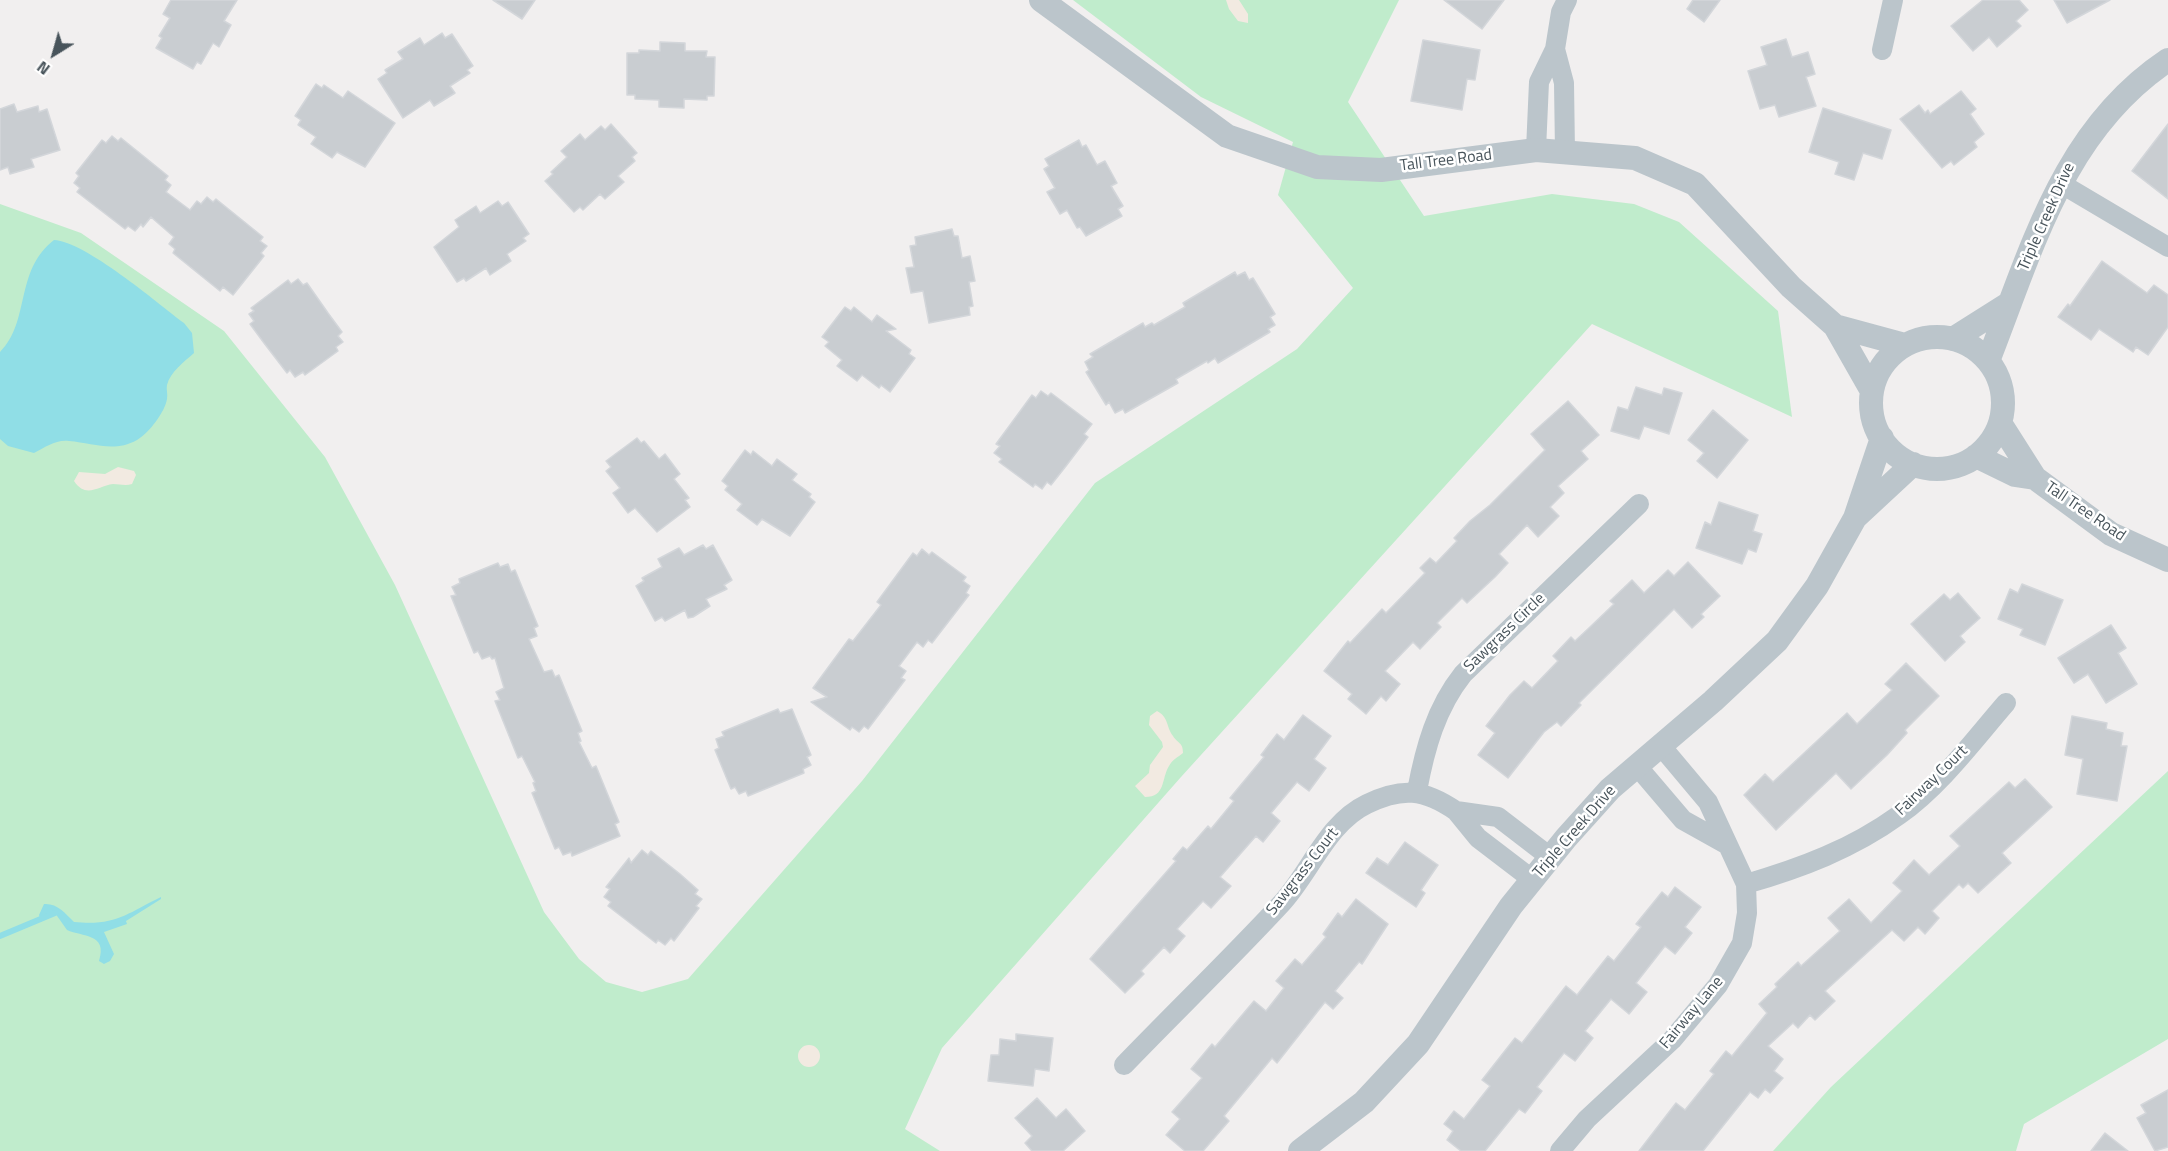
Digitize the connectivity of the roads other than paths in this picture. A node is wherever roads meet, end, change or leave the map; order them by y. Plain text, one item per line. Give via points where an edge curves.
1 (1041, 0) edge
2 (1567, 0) edge
3 (1893, 0) edge
4 (1555, 48) junction
5 (1882, 50) dead end
6 (2168, 60) edge
7 (1536, 150) junction
8 (1564, 152) junction
9 (2060, 183) junction
10 (2168, 246) edge
11 (2010, 303) junction
12 (1835, 326) junction
13 (1953, 339) junction
14 (1905, 345) junction
15 (1988, 361) junction
16 (1872, 391) junction
17 (2000, 423) junction
18 (1881, 438) junction
19 (1976, 456) junction
20 (1913, 464) junction
21 (2035, 478) junction
22 (1639, 504) dead end
23 (1855, 518) junction
24 (2168, 560) edge
25 (2006, 702) dead end
26 (1661, 746) junction
27 (1637, 766) junction
28 (1417, 791) junction
29 (1456, 810) junction
30 (1726, 844) junction
31 (1550, 857) junction
32 (1533, 879) junction
33 (1746, 884) junction
34 (1124, 1065) dead end
35 (1300, 1151) edge
36 (1560, 1151) edge

1 - 7 street, Tall Tree Road via 1227,136 1317,167 1381,170
2 - 4 street
3 - 5 street
4 - 7 street via 1539,82
4 - 8 street via 1564,83
6 - 9 street, Triple Creek Drive via 2146,75 2113,108 2083,143
7 - 8 street, Tall Tree Road
8 - 12 street, Tall Tree Road via 1635,158 1695,184 1791,286
9 - 10 street
9 - 11 street, Triple Creek Drive
11 - 13 street
11 - 15 street, Triple Creek Drive
12 - 14 street, Tall Tree Road
12 - 16 street, Tall Tree Road
13 - 14 street via 1928,337
13 - 15 street
14 - 16 street via 1886,361
15 - 17 street via 2002,390
16 - 18 street via 1872,415
17 - 19 street via 1988,445
17 - 21 street, Tall Tree Road
18 - 20 street
18 - 23 street, Triple Creek Drive
19 - 20 street via 1946,468
19 - 21 street, Tall Tree Road via 2015,475
20 - 23 street, Triple Creek Drive
21 - 24 street, Tall Tree Road via 2111,534
22 - 28 street, Sawgrass Circle via 1449,691 1438,711
23 - 26 street, Triple Creek Drive via 1817,586 1777,641
25 - 33 street, Fairway Court via 1945,773 1901,814 1850,846 1797,869
26 - 27 street, Triple Creek Drive
26 - 30 street, Fairway Lane via 1708,802
27 - 30 street via 1683,820
27 - 31 street, Triple Creek Drive via 1610,789
28 - 29 street
28 - 34 street, Sawgrass Court via 1378,799 1352,812 1283,902
29 - 31 street via 1498,817
29 - 32 street via 1478,838
30 - 33 street, Fairway Lane
31 - 32 street, Triple Creek Drive
32 - 35 street, Triple Creek Drive via 1418,1044 1364,1102
33 - 36 street, Fairway Lane via 1743,943 1718,985 1672,1040 1587,1119

